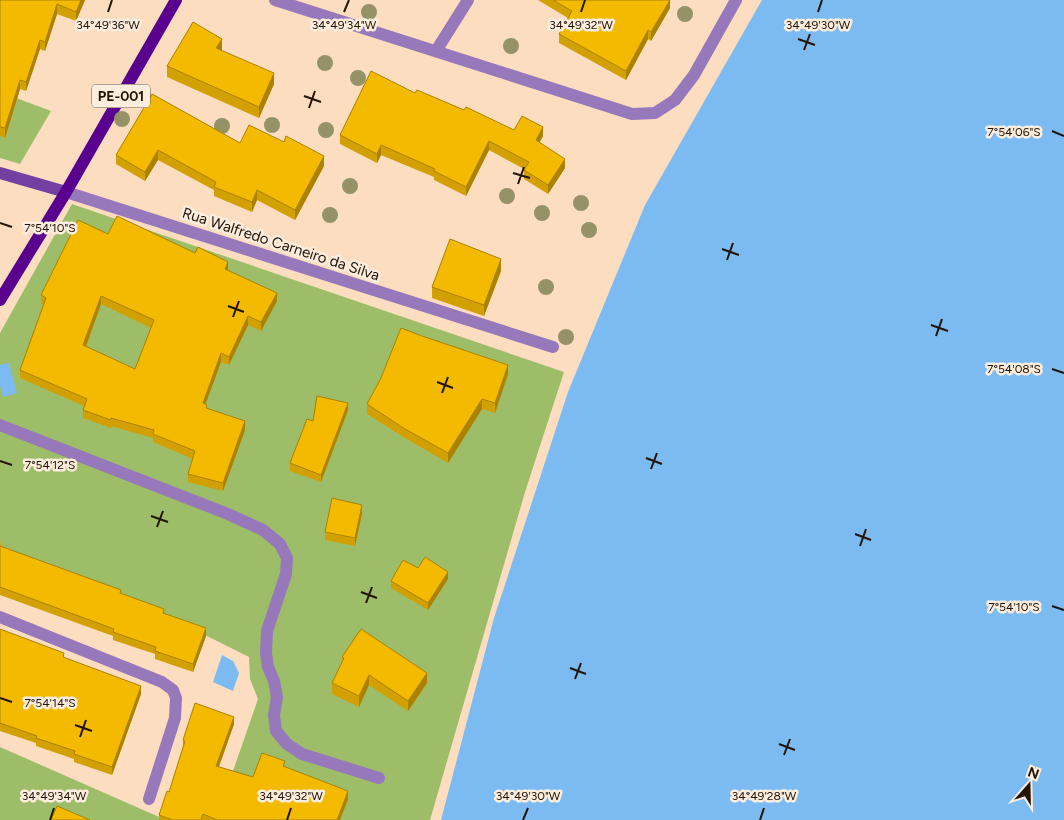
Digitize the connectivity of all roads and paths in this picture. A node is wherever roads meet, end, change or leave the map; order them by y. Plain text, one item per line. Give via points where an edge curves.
1 (176, 0) edge
2 (275, 0) edge
3 (468, 0) edge
4 (736, 0) edge
5 (436, 51) junction
6 (0, 173) edge
7 (66, 192) junction
8 (0, 300) edge
9 (553, 347) dead end
10 (0, 426) edge
11 (0, 617) edge
12 (379, 778) dead end
13 (149, 799) dead end

1 - 7 main road, PE-001
2 - 5 street
3 - 5 street
4 - 5 street via 694,75 675,100 655,113 632,114
6 - 7 main road, Rua Walfredo Carneiro da Silva
7 - 8 main road, PE-001
7 - 9 street, Rua Walfredo Carneiro da Silva
10 - 12 street via 228,514 263,530 280,544 287,558 286,574 267,631 266,654 277,697 276,731 302,754
11 - 13 street via 162,682 173,690 175,718

